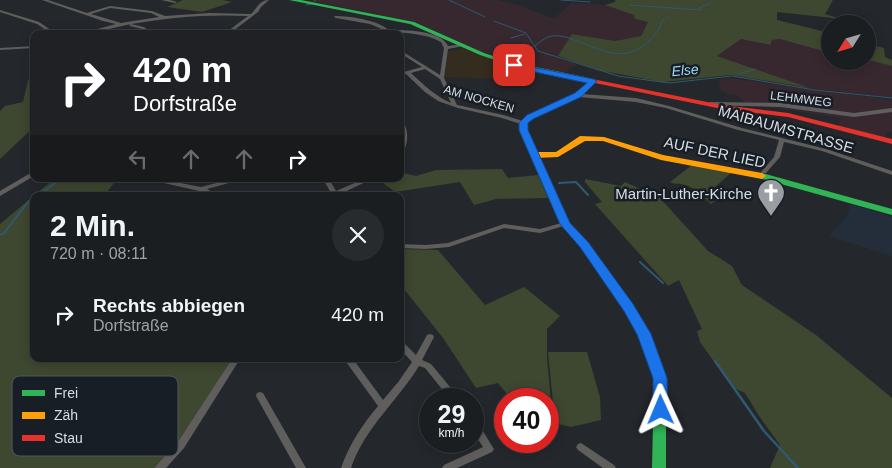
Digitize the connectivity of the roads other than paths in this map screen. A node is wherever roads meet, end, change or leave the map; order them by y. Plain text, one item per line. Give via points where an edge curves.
1 (44, 0) edge
2 (163, 0) edge
3 (267, 0) edge
4 (292, 0) edge
5 (175, 2) dead end
6 (0, 11) edge
7 (87, 15) junction
8 (252, 15) junction
9 (336, 17) dead end
10 (167, 18) junction
11 (125, 24) junction
12 (49, 30) edge
13 (99, 30) edge
14 (146, 30) edge
15 (231, 30) edge
16 (386, 30) edge
17 (404, 33) edge
18 (461, 45) junction
19 (30, 47) edge
20 (446, 48) junction
21 (0, 50) edge
22 (404, 54) edge
23 (424, 68) junction
24 (407, 72) junction
25 (404, 73) edge
26 (442, 78) junction
27 (593, 81) junction
28 (578, 95) junction
29 (680, 99) junction
30 (707, 104) junction
31 (455, 105) junction
32 (673, 109) junction
33 (892, 110) edge
34 (524, 123) junction
35 (782, 139) junction
36 (892, 142) edge
37 (536, 155) junction
38 (764, 172) dead end
39 (892, 173) edge
40 (30, 175) edge
41 (175, 182) edge
42 (227, 182) edge
43 (362, 182) edge
44 (201, 189) junction
45 (207, 192) edge
46 (340, 192) edge
47 (0, 194) edge
48 (892, 212) edge
49 (566, 224) junction
50 (404, 246) edge
51 (430, 338) dead end
52 (404, 348) edge
53 (234, 362) edge
54 (350, 362) edge
55 (418, 362) junction
56 (447, 388) edge
57 (260, 396) dead end
58 (382, 405) junction
59 (484, 440) edge
60 (581, 447) dead end
61 (178, 448) edge
62 (484, 450) edge
63 (478, 453) edge
64 (171, 456) edge
65 (160, 468) edge
66 (301, 468) edge
67 (346, 468) edge
68 (447, 468) edge
69 (611, 468) edge
70 (659, 468) edge

1 - 7 street
2 - 5 street
3 - 8 street
4 - 18 main road via 410,22
6 - 12 street via 38,23
7 - 10 street via 110,7
7 - 11 street
8 - 10 street via 203,13
8 - 15 street
9 - 16 street via 384,27
10 - 11 street
11 - 13 street
11 - 14 street
17 - 20 street via 437,38 444,42
18 - 20 street
18 - 27 main road via 514,65
19 - 21 street
20 - 26 street
22 - 23 street
23 - 24 street
23 - 26 street
24 - 25 street
24 - 31 street, AM NOCKEN via 438,98
26 - 31 street
27 - 28 street
27 - 29 main road
28 - 32 street, MAIBAUMSTRASSE via 636,100
28 - 34 street
29 - 30 main road
29 - 32 street
30 - 33 street, LEHMWEG via 781,105 854,115
30 - 36 main road via 788,115
31 - 34 street, AM NOCKEN
32 - 35 street, MAIBAUMSTRASSE
34 - 37 main road
35 - 38 street via 777,157
35 - 39 street, MAIBAUMSTRASSE
37 - 48 main road, AUF DER LIED via 558,154 583,138 604,138 661,156 761,176
37 - 49 main road
40 - 47 street
41 - 44 street
42 - 44 street
43 - 46 street
44 - 45 street
49 - 50 street via 540,231 504,226 449,245
49 - 70 main road via 629,308 651,350 660,378
51 - 55 street
52 - 55 street
53 - 61 street
54 - 58 street
55 - 56 street via 428,366
55 - 58 street
57 - 66 street
58 - 67 street via 360,436
59 - 62 street via 489,448
60 - 69 street
63 - 68 street
64 - 65 street

